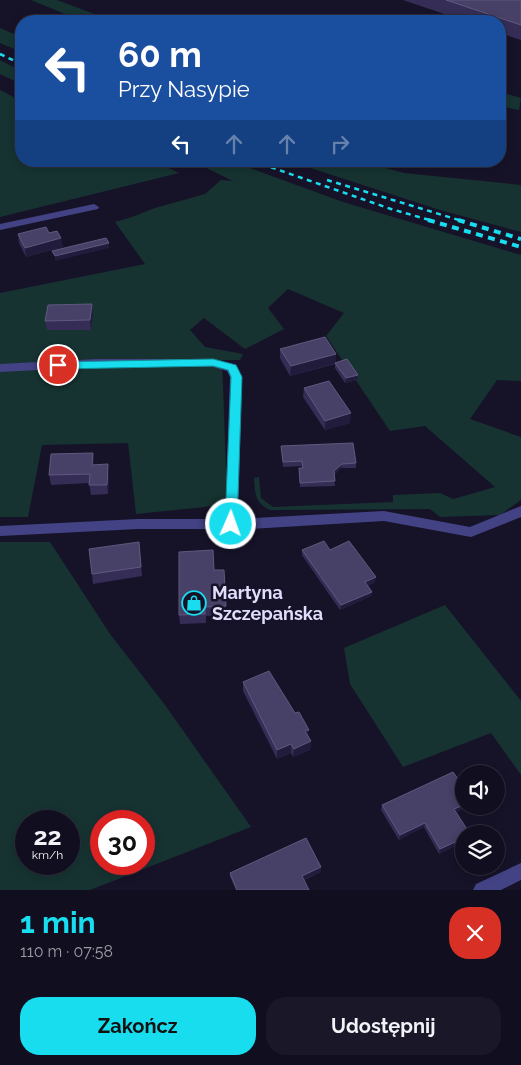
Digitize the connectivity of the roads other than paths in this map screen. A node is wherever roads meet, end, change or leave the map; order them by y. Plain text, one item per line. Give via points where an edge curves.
1 (94, 207) dead end
2 (0, 227) edge
3 (0, 368) edge
4 (521, 511) edge
5 (231, 524) junction
6 (0, 531) edge
7 (521, 871) edge
8 (482, 890) edge

1 - 2 street
3 - 5 street via 97,363 213,363 232,368 236,377
4 - 5 street via 471,532 384,516
5 - 6 street via 138,524
7 - 8 street

